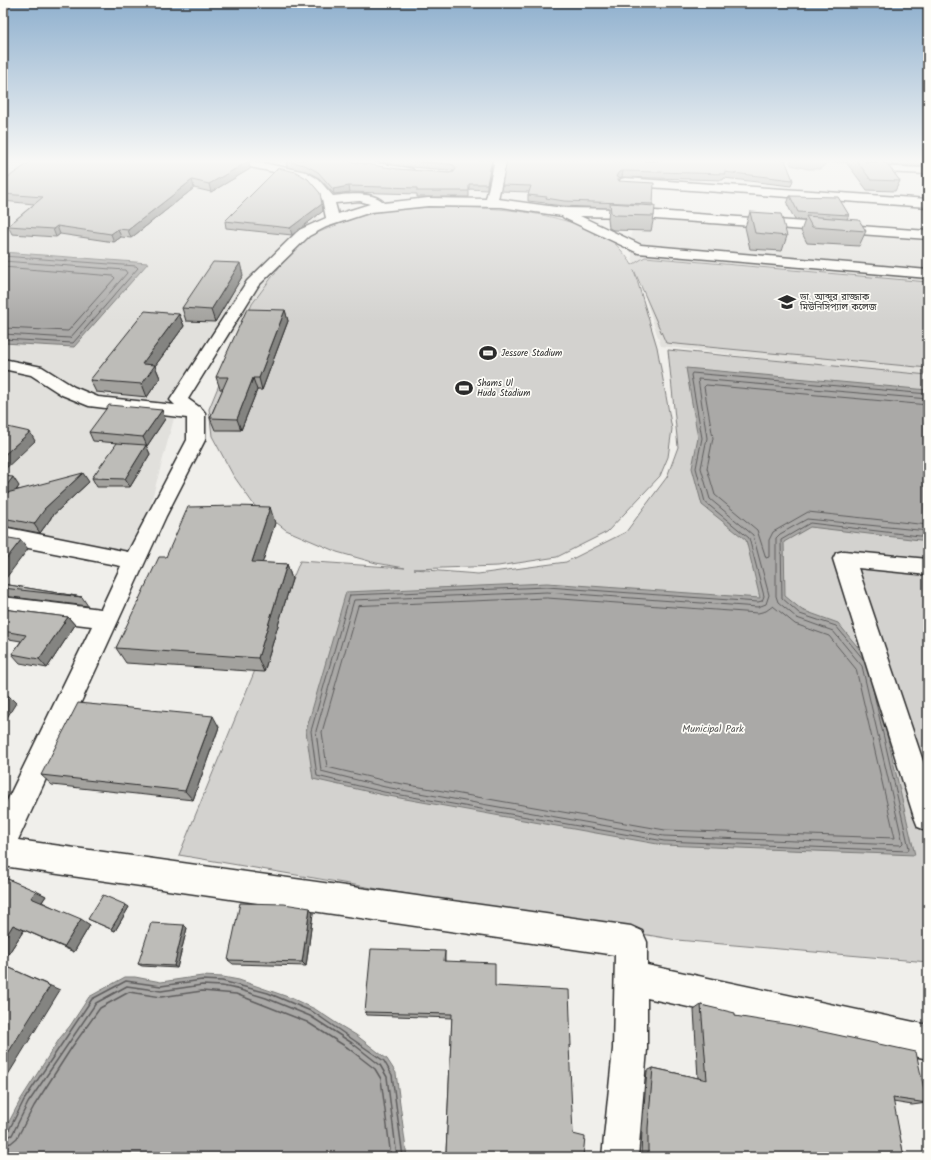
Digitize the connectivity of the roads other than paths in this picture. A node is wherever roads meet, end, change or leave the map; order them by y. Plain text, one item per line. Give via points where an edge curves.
1 (332, 214) edge
2 (349, 214) edge
3 (567, 214) edge
4 (643, 214) edge
5 (333, 219) junction
6 (928, 235) edge
7 (928, 274) edge
8 (3, 364) edge
9 (196, 413) junction
10 (3, 535) edge
11 (135, 561) junction
12 (928, 567) edge
13 (3, 606) edge
14 (107, 619) junction
15 (928, 817) edge
16 (3, 840) edge
17 (3, 852) edge
18 (631, 978) junction
19 (928, 1042) edge
20 (620, 1157) edge

1 - 5 street
2 - 5 street
3 - 7 street via 638,250
4 - 6 street
5 - 9 street via 304,233 252,284 179,400
8 - 9 street via 36,371 95,402
9 - 11 street via 196,440
10 - 11 street
11 - 14 street
12 - 15 street via 844,559
13 - 14 street
14 - 16 street
17 - 18 street via 632,942
18 - 19 street
18 - 20 street via 630,1049

